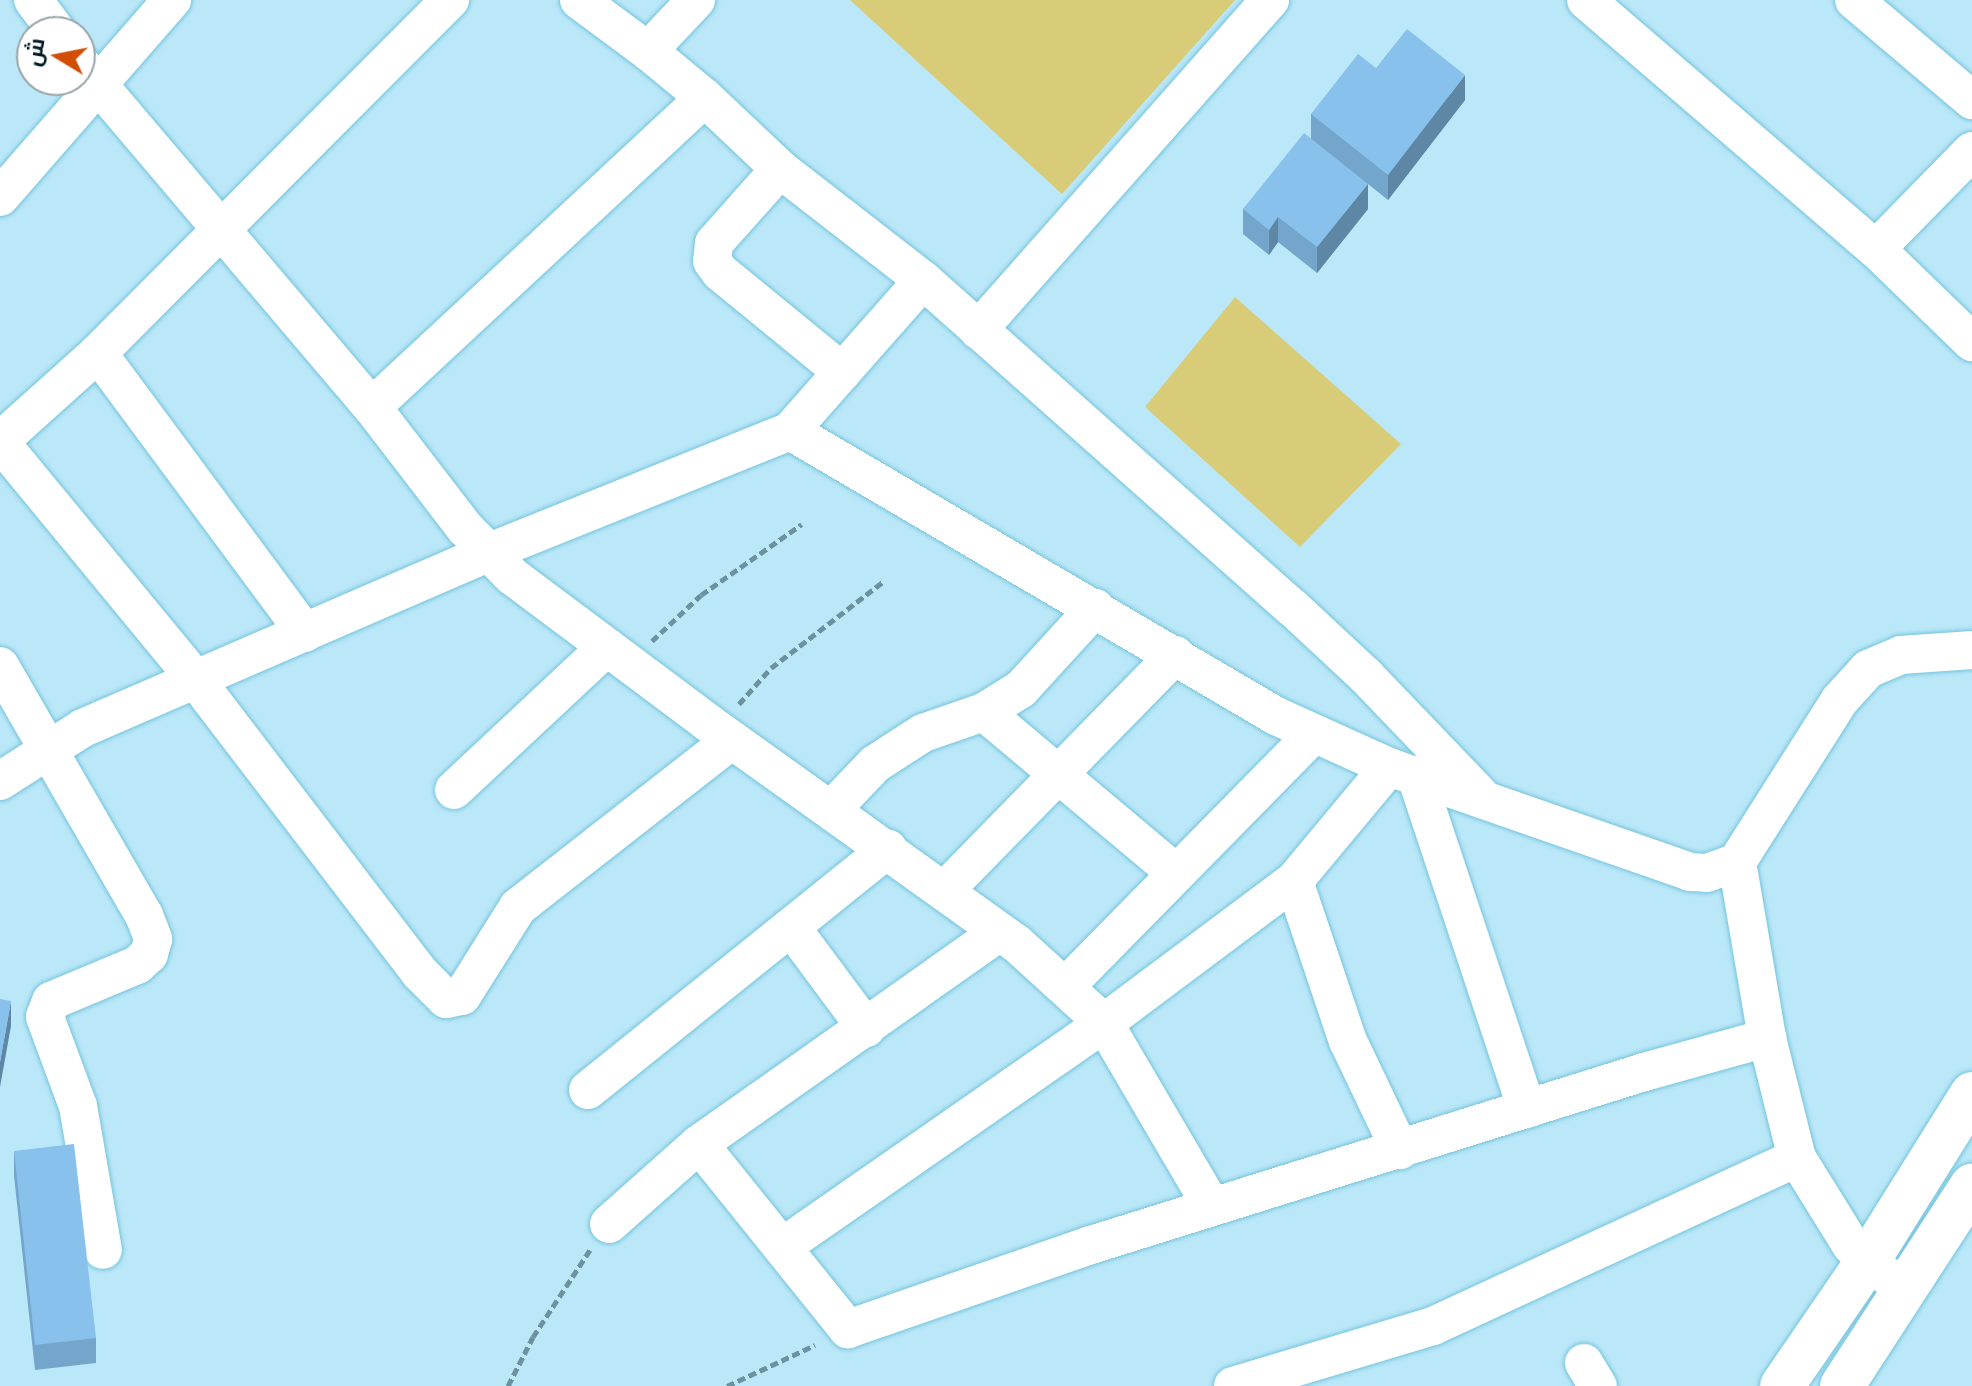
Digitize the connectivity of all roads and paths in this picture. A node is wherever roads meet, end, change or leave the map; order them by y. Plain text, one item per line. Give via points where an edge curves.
1 (172, 0) edge
2 (450, 0) edge
3 (579, 0) edge
4 (696, 0) edge
5 (1270, 0) edge
6 (1586, 0) edge
7 (1854, 0) edge
8 (648, 51) junction
9 (96, 67) edge
10 (96, 83) edge
11 (72, 96) edge
12 (705, 98) junction
13 (1972, 100) edge
14 (1972, 151) edge
15 (780, 169) junction
16 (0, 197) edge
17 (222, 226) junction
18 (1876, 249) junction
19 (923, 280) junction
20 (978, 330) junction
21 (1972, 342) edge
22 (98, 353) junction
23 (842, 372) junction
24 (372, 407) junction
25 (790, 431) junction
26 (0, 442) edge
27 (802, 524) dead end
28 (487, 553) junction
29 (884, 581) dead end
30 (1095, 608) junction
31 (305, 633) junction
32 (1972, 650) edge
33 (617, 655) junction
34 (1175, 655) junction
35 (0, 666) edge
36 (196, 680) junction
37 (984, 712) junction
38 (1314, 734) junction
39 (725, 735) junction
40 (48, 748) junction
41 (1403, 772) junction
42 (1059, 777) junction
43 (0, 781) edge
44 (454, 790) dead end
45 (1486, 801) junction
46 (832, 809) junction
47 (888, 849) junction
48 (1737, 862) junction
49 (1176, 873) junction
50 (1294, 881) junction
51 (945, 890) junction
52 (791, 927) junction
53 (1000, 932) junction
54 (1066, 986) junction
55 (1104, 1023) junction
56 (866, 1028) junction
57 (1767, 1038) junction
58 (588, 1090) dead end
59 (1972, 1094) edge
60 (1527, 1109) junction
61 (699, 1144) junction
62 (1400, 1150) junction
63 (1797, 1158) junction
64 (1972, 1186) edge
65 (1212, 1207) junction
66 (609, 1224) joint
67 (782, 1247) junction
68 (103, 1250) dead end
69 (1867, 1262) junction
70 (1906, 1289) junction
71 (848, 1329) junction
72 (1256, 1383) edge
73 (508, 1386) edge
74 (727, 1386) edge
75 (1782, 1386) edge
76 (1842, 1386) edge

1 - 9 street
2 - 17 street
3 - 8 street
4 - 8 street
5 - 20 street
6 - 18 street
7 - 13 street
8 - 12 street
10 - 17 street
11 - 16 street
12 - 15 street
12 - 24 street
14 - 18 street
15 - 19 street
15 - 23 street via 714,243 712,261
17 - 22 street
17 - 24 street
18 - 21 street
19 - 20 street
19 - 23 street
20 - 45 street via 1314,628
22 - 26 street
22 - 31 street
23 - 25 street
24 - 28 street
25 - 28 street
25 - 30 street
26 - 36 street
27 - 33 path
28 - 31 street
28 - 33 street
29 - 39 path via 771,668
30 - 34 street
30 - 37 street via 1021,689
31 - 36 street
32 - 48 street via 1901,655 1868,669 1839,701
33 - 39 street
33 - 44 street
34 - 38 street
34 - 42 street
35 - 40 street
36 - 39 street via 420,973 436,992 452,999 462,996 477,976 518,907
36 - 40 street
37 - 42 street
37 - 46 street via 923,733 875,764
38 - 41 street
38 - 49 street
39 - 46 street
40 - 43 street
40 - 68 street via 153,939 149,954 137,965 51,1001 45,1017 78,1106
41 - 45 street
41 - 50 street
41 - 60 street
42 - 49 street
42 - 51 street
45 - 48 street via 1690,872 1707,873
46 - 47 street
47 - 51 street
47 - 52 street
48 - 57 street
49 - 54 street
50 - 55 street
50 - 62 street via 1348,1041
51 - 53 street
52 - 56 street
52 - 58 street
53 - 54 street
53 - 56 street
54 - 55 street
55 - 65 street
55 - 67 street
56 - 61 street
57 - 60 street
57 - 63 street
59 - 69 main road
60 - 62 street
61 - 66 street
61 - 67 street
62 - 65 street
63 - 69 street
63 - 72 street via 1433,1326
64 - 70 main road
65 - 71 street
66 - 73 path via 564,1287
67 - 71 street
69 - 70 street
69 - 75 main road
70 - 76 main road
71 - 74 path

